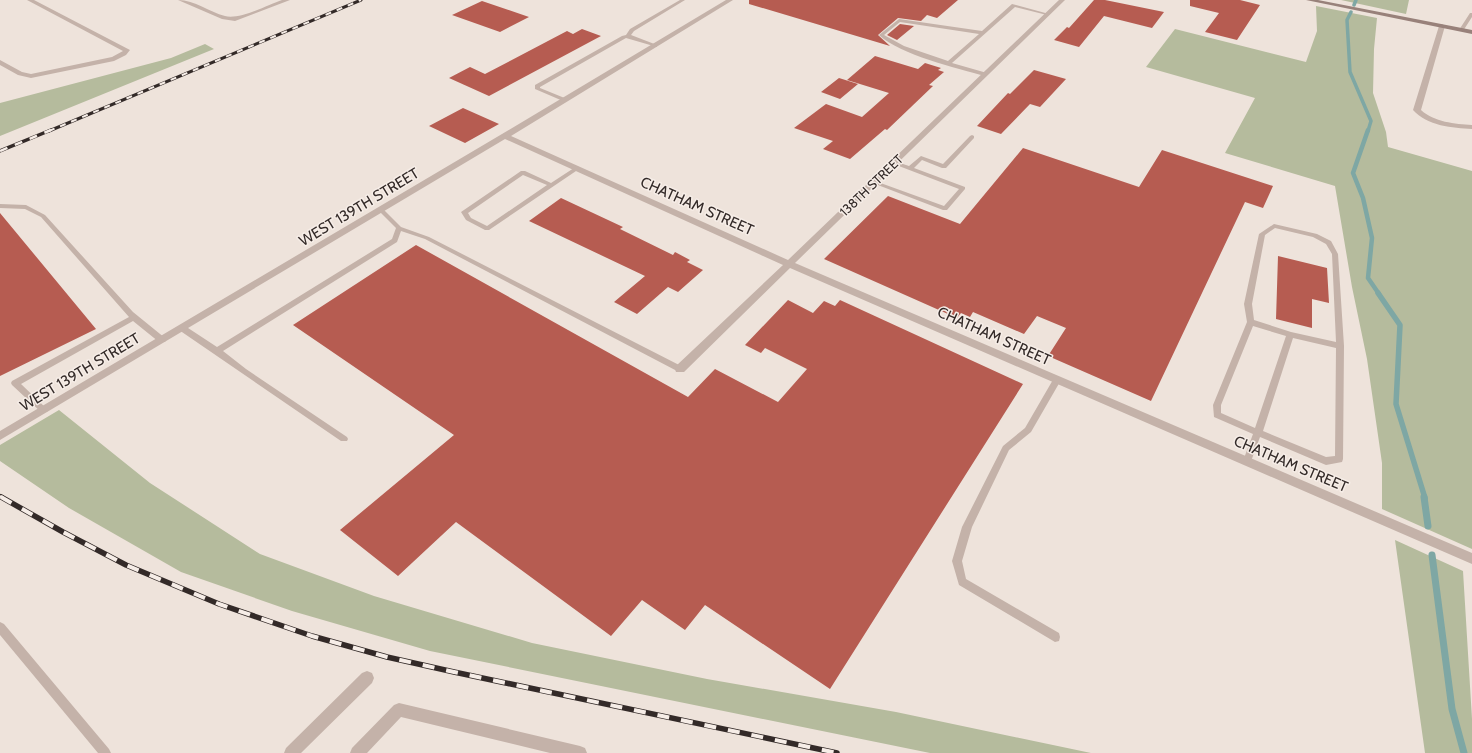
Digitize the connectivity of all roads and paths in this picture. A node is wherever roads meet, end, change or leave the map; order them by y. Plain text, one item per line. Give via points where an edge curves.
1 (30, 0) edge
2 (181, 0) edge
3 (287, 0) edge
4 (683, 0) edge
5 (730, 0) edge
6 (1062, 0) edge
7 (1309, 0) edge
8 (1013, 3) edge
9 (1048, 14) junction
10 (1472, 14) edge
11 (1442, 26) junction
12 (1461, 30) junction
13 (1472, 32) edge
14 (983, 33) junction
15 (628, 36) junction
16 (655, 46) junction
17 (0, 62) edge
18 (949, 63) junction
19 (986, 74) junction
20 (565, 100) junction
21 (1472, 127) edge
22 (505, 136) junction
23 (972, 137) dead end
24 (894, 163) junction
25 (577, 168) junction
26 (910, 169) junction
27 (873, 182) junction
28 (551, 185) junction
29 (0, 206) edge
30 (381, 210) junction
31 (399, 228) junction
32 (789, 264) junction
33 (134, 317) junction
34 (1251, 322) junction
35 (182, 328) junction
36 (1290, 335) junction
37 (162, 340) junction
38 (1340, 346) junction
39 (217, 351) junction
40 (680, 369) joint
41 (1057, 380) junction
42 (44, 410) junction
43 (1258, 432) junction
44 (0, 436) edge
45 (344, 439) dead end
46 (1247, 461) junction
47 (1472, 559) edge
48 (0, 627) edge
49 (1055, 637) dead end
50 (367, 678) dead end
51 (106, 753) edge
52 (291, 753) edge
53 (357, 753) edge
54 (580, 753) edge

1 - 17 street via 127,50 114,59 36,76 20,74
2 - 3 street via 224,18 235,19
4 - 15 lane via 632,30
5 - 16 street, WEST 139TH STREET
6 - 9 street, 138TH STREET
7 - 11 main road
8 - 9 lane
8 - 14 lane
9 - 19 street, 138TH STREET
10 - 12 lane
11 - 12 main road
11 - 21 street via 1417,110 1421,115 1451,125
12 - 13 main road
14 - 18 lane
14 - 18 lane via 899,20 881,35 902,47
15 - 16 lane
15 - 20 lane via 537,86 538,89
16 - 20 street, WEST 139TH STREET
18 - 19 lane
19 - 24 street, 138TH STREET
20 - 22 street, WEST 139TH STREET
22 - 25 street, CHATHAM STREET
22 - 30 street, WEST 139TH STREET
23 - 26 lane via 944,167 921,158
24 - 26 lane
24 - 27 street, 138TH STREET
25 - 28 lane
25 - 32 street, CHATHAM STREET
26 - 27 lane via 963,188 944,209
27 - 32 street, 138TH STREET
28 - 28 lane via 487,229 468,219 464,212 523,172
29 - 33 lane via 26,207 43,216
30 - 31 lane
30 - 35 street, WEST 139TH STREET
31 - 39 lane via 395,240
31 - 40 lane via 427,238
32 - 40 street, 138TH STREET
32 - 41 street, CHATHAM STREET
33 - 37 lane
33 - 42 lane via 15,383
34 - 36 lane
34 - 38 lane via 1248,304 1262,234 1274,226 1316,235 1329,242 1335,254
34 - 43 lane via 1216,405 1217,414
35 - 37 street, WEST 139TH STREET
35 - 39 lane
36 - 38 lane
36 - 43 lane
37 - 42 street, WEST 139TH STREET
38 - 43 lane via 1339,460 1326,461
39 - 45 lane
41 - 46 street, CHATHAM STREET
41 - 49 lane via 1028,430 1006,448 967,527 957,561 962,582
42 - 44 street, WEST 139TH STREET
43 - 46 lane
46 - 47 street, CHATHAM STREET
48 - 51 lane
50 - 52 street
53 - 54 street via 399,710

